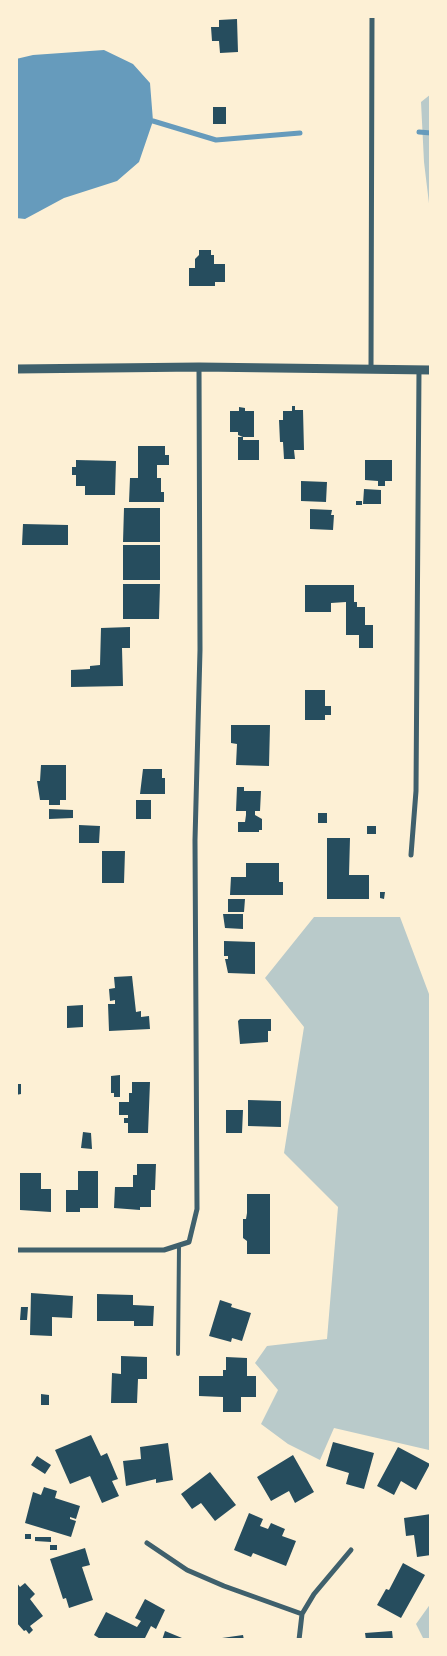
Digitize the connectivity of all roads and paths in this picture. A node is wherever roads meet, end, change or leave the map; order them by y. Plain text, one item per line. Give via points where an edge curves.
1 (372, 16) edge
2 (199, 367) junction
3 (371, 368) junction
4 (16, 369) edge
5 (419, 370) junction
6 (431, 370) edge
7 (411, 855) dead end
8 (179, 1246) junction
9 (16, 1250) edge
10 (178, 1354) dead end
11 (147, 1542) dead end
12 (351, 1550) dead end
13 (302, 1614) junction
14 (299, 1640) edge

1 - 3 street
2 - 3 street
2 - 4 street
2 - 8 street via 200,650 195,840 197,1208 189,1242
3 - 5 street
5 - 6 street
5 - 7 street via 416,791
8 - 9 street via 164,1250
8 - 10 lane
11 - 13 street via 187,1570
12 - 13 street via 314,1594
13 - 14 street

